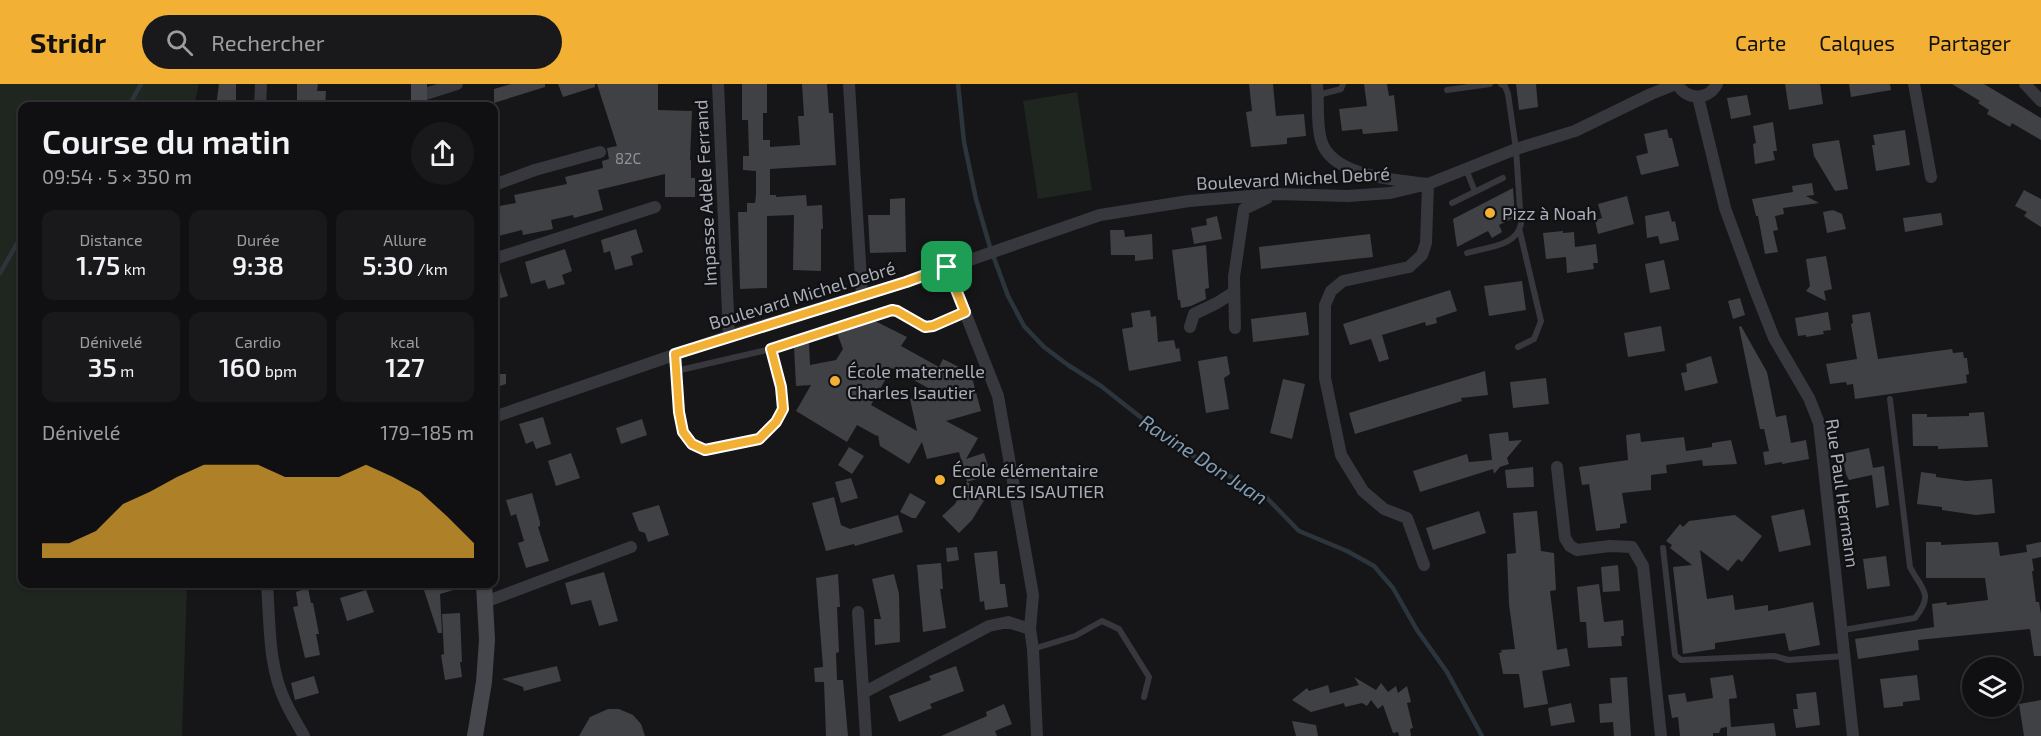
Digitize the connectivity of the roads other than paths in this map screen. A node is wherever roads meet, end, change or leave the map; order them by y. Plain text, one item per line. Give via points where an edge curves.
1 (261, 84) edge
2 (457, 84) edge
3 (718, 84) edge
4 (849, 84) edge
5 (1343, 84) edge
6 (1490, 84) edge
7 (1501, 84) edge
8 (1677, 84) edge
9 (1717, 84) edge
10 (1914, 84) edge
11 (2025, 84) edge
12 (1317, 90) edge
13 (1447, 90) dead end
14 (419, 96) edge
15 (1698, 97) junction
16 (2041, 101) edge
17 (260, 102) edge
18 (1516, 149) junction
19 (600, 152) dead end
20 (1466, 169) junction
21 (1931, 177) dead end
22 (1503, 178) dead end
23 (498, 184) edge
24 (1428, 184) junction
25 (1475, 192) junction
26 (1276, 194) junction
27 (1452, 203) dead end
28 (654, 207) dead end
29 (1520, 232) junction
30 (1467, 253) dead end
31 (498, 257) edge
32 (947, 267) junction
33 (1234, 292) junction
34 (862, 296) junction
35 (965, 312) junction
36 (1190, 327) dead end
37 (1235, 328) dead end
38 (729, 336) junction
39 (1518, 347) dead end
40 (771, 349) junction
41 (675, 354) junction
42 (676, 371) junction
43 (1890, 399) dead end
44 (498, 416) edge
45 (1557, 467) dead end
46 (631, 547) dead end
47 (1663, 548) dead end
48 (1424, 565) dead end
49 (267, 588) edge
50 (484, 588) edge
51 (485, 602) junction
52 (858, 612) dead end
53 (1030, 629) junction
54 (1843, 630) junction
55 (1033, 649) junction
56 (1845, 656) junction
57 (863, 693) junction
58 (1144, 697) dead end
59 (304, 736) edge
60 (475, 736) edge
61 (866, 736) edge
62 (1036, 736) edge
63 (1661, 736) edge
64 (1853, 736) edge

1 - 17 street
2 - 14 street
3 - 38 street, Impasse Adèle Ferrand
4 - 34 street
5 - 12 lane via 1341,89
6 - 13 lane
7 - 18 lane via 1508,94
8 - 15 street
8 - 18 street, Boulevard Michel Debré via 1575,131
9 - 15 street via 1708,94
10 - 21 street
11 - 16 street
12 - 24 street via 1321,139 1327,154 1358,172
15 - 54 street, Rue Paul Hermann via 1725,208 1755,290 1774,338 1819,423
18 - 20 street, Boulevard Michel Debré
18 - 29 lane
19 - 23 street
20 - 24 street, Boulevard Michel Debré
20 - 25 lane
22 - 25 lane
24 - 26 street, Boulevard Michel Debré via 1390,193 1348,196
24 - 48 street via 1422,255 1409,267 1343,281 1330,291 1325,305 1325,378 1341,455 1363,491 1384,509 1407,518
25 - 27 lane
26 - 32 street, Boulevard Michel Debré via 1100,214
26 - 33 street via 1244,209
28 - 31 street
29 - 30 lane via 1513,240
29 - 39 lane via 1541,321 1534,339
32 - 34 street, Boulevard Michel Debré
32 - 35 street
33 - 36 street via 1194,314
33 - 37 street
34 - 38 street, Boulevard Michel Debré
35 - 40 lane via 925,327 892,310
35 - 53 street via 998,396 1033,595
38 - 41 street, Boulevard Michel Debré
40 - 42 lane
40 - 42 lane via 783,409 759,439 705,450 692,444 683,432
41 - 42 lane
41 - 44 street, Boulevard Michel Debré
43 - 54 lane via 1910,567 1923,585 1925,598 1915,618
45 - 63 street via 1565,538 1570,546 1577,550 1632,547 1643,566
46 - 51 street
47 - 56 lane via 1676,655 1681,660
49 - 59 street via 276,672 285,702
50 - 51 main road
51 - 60 main road via 484,682
52 - 57 street
53 - 55 street
53 - 57 street via 1008,622 988,626
54 - 56 street, Rue Paul Hermann
55 - 58 lane via 1075,636 1102,621 1119,629 1149,678
55 - 62 street
56 - 64 street, Rue Paul Hermann
57 - 61 street

